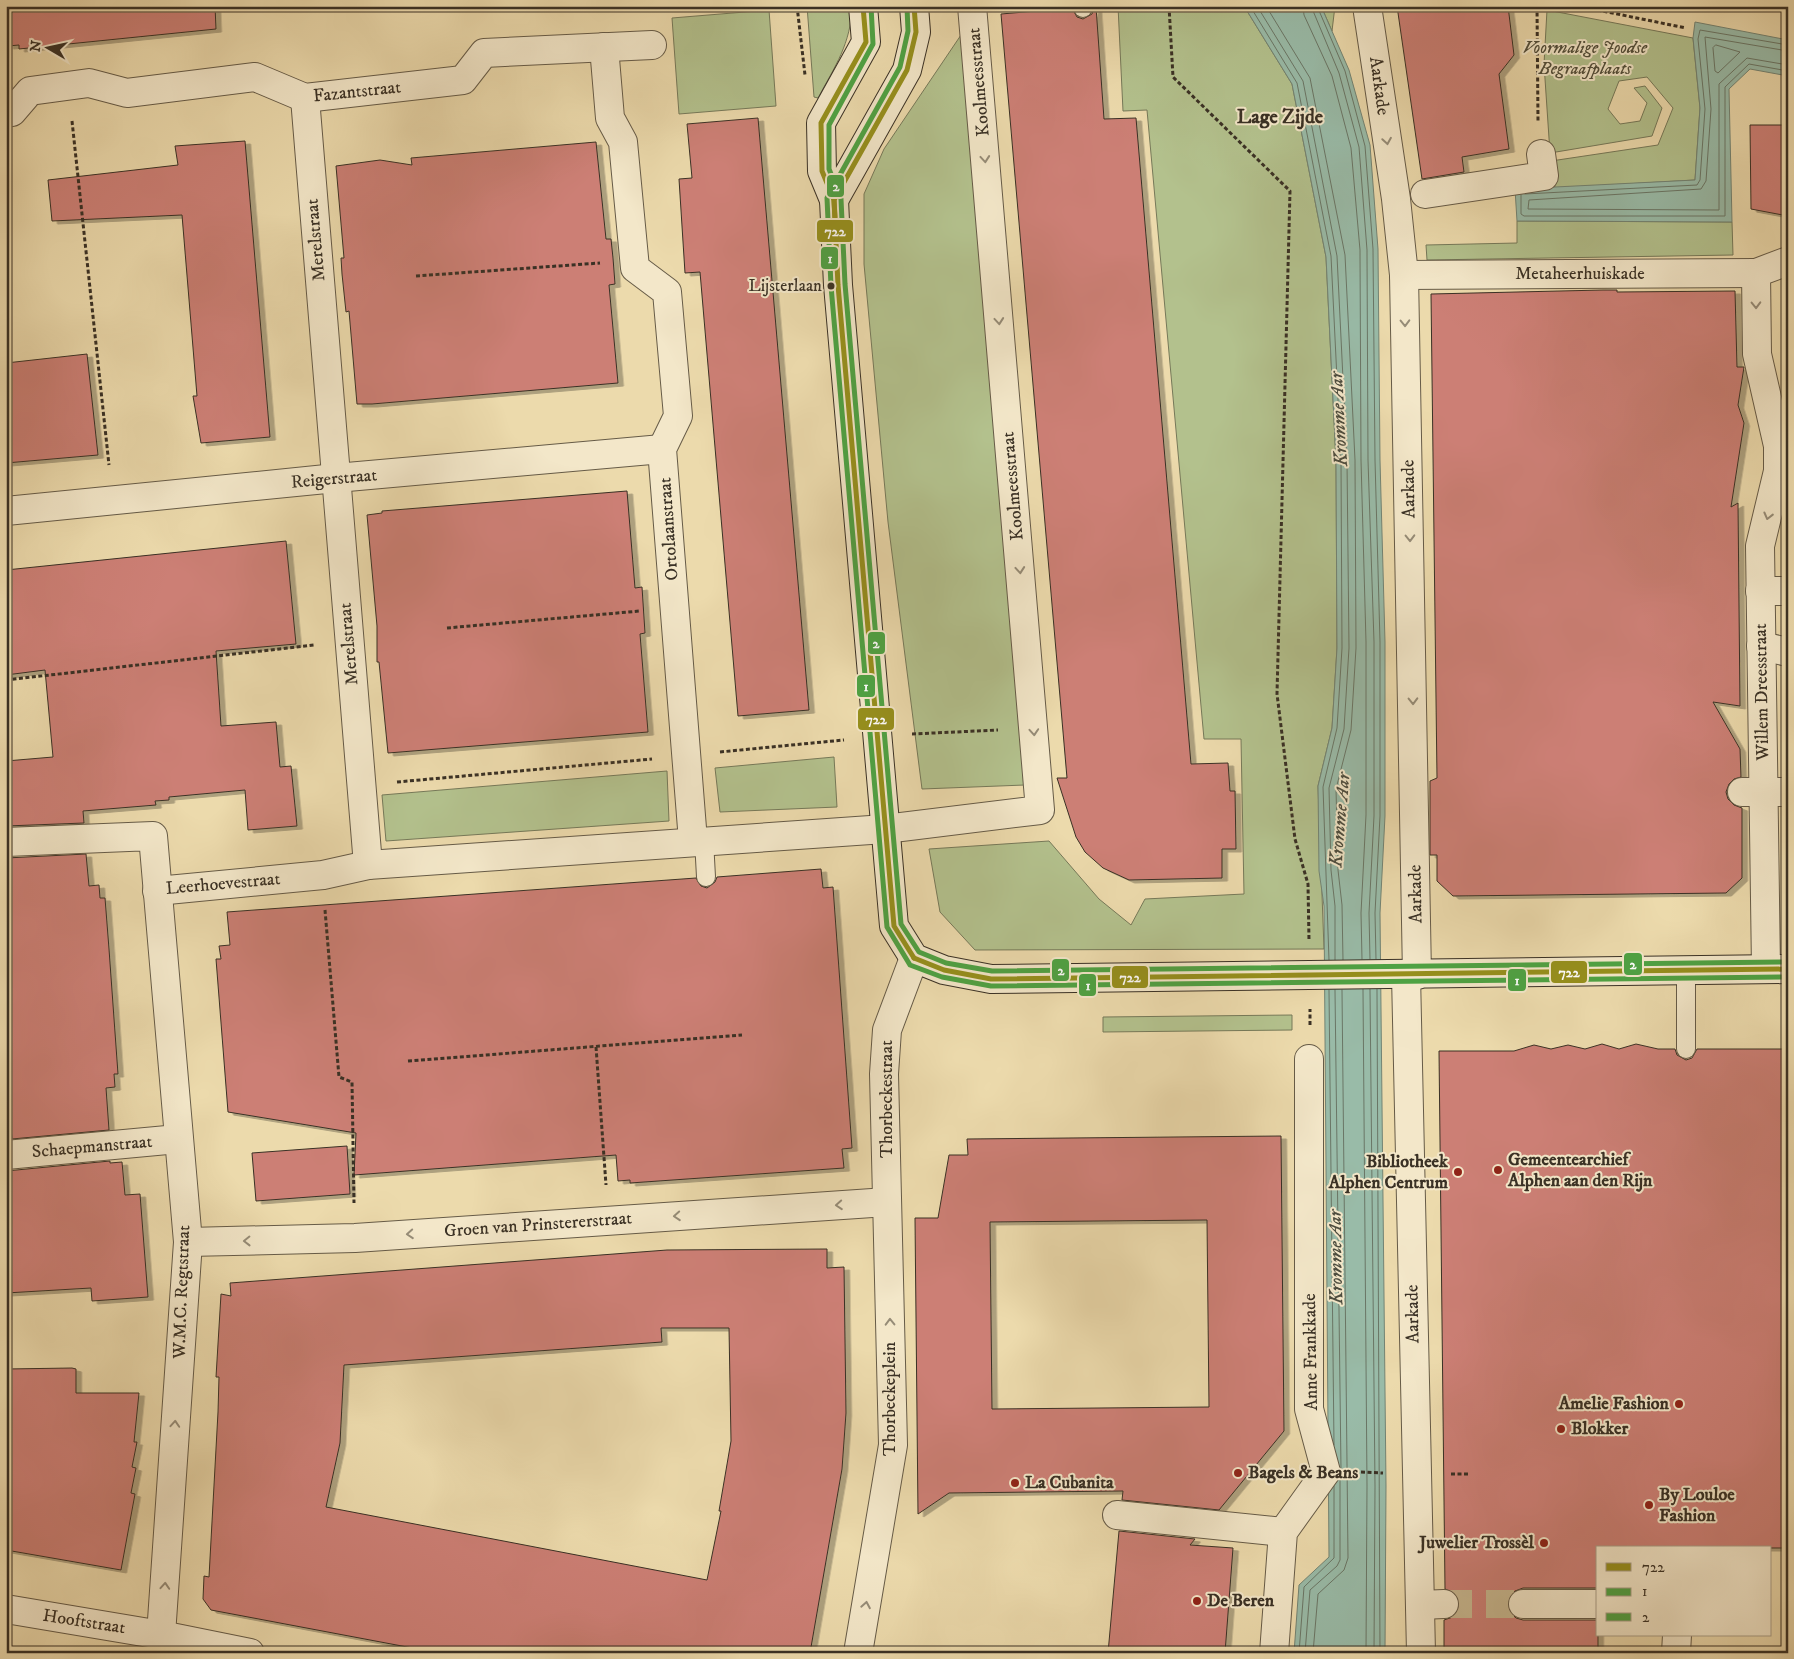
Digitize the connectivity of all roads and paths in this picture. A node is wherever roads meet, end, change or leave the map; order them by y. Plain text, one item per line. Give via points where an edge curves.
1 (863, 6) edge
2 (914, 6) edge
3 (972, 6) edge
4 (1168, 6) edge
5 (1367, 6) edge
6 (1538, 6) edge
7 (1578, 6) edge
8 (1599, 8) edge
9 (1686, 28) dead end
10 (652, 45) dead end
11 (604, 47) junction
12 (68, 85) junction
13 (305, 98) junction
14 (6, 113) edge
15 (1541, 154) joint
16 (1425, 194) dead end
17 (834, 200) junction
18 (634, 260) junction
19 (1788, 261) edge
20 (1756, 273) junction
21 (1404, 275) junction
22 (416, 276) dead end
23 (662, 449) junction
24 (336, 478) junction
25 (113, 501) junction
26 (6, 511) edge
27 (1760, 591) junction
28 (1788, 591) edge
29 (675, 608) junction
30 (447, 628) dead end
31 (349, 641) junction
32 (1761, 646) junction
33 (1788, 652) edge
34 (6, 680) edge
35 (1764, 792) edge
36 (885, 829) junction
37 (698, 840) junction
38 (6, 842) edge
39 (368, 865) junction
40 (323, 875) junction
41 (706, 878) dead end
42 (157, 891) junction
43 (914, 958) junction
44 (1777, 969) edge
45 (1686, 970) junction
46 (1411, 975) junction
47 (1310, 977) junction
48 (742, 1035) dead end
49 (596, 1047) junction
50 (1686, 1049) dead end
51 (1309, 1058) joint
52 (408, 1061) dead end
53 (178, 1139) junction
54 (6, 1155) edge
55 (887, 1202) junction
56 (609, 1220) junction
57 (355, 1238) junction
58 (188, 1242) junction
59 (1117, 1516) dead end
60 (1283, 1532) junction
61 (1523, 1604) tunnel mouth
62 (1596, 1604) edge
63 (6, 1609) edge
64 (162, 1635) junction
65 (1676, 1636) edge
66 (250, 1653) edge
67 (858, 1653) edge
68 (1274, 1653) edge
69 (1421, 1653) edge
70 (1676, 1653) edge

1 - 17 street via 866,42 822,124 822,172
2 - 17 street via 916,32 907,70
3 -> 36 street, Koolmeesstraat via 1040,810
4 - 47 path via 1173,77 1290,191 1277,694 1295,839 1308,884
5 -> 21 street, Aarkade
6 - 15 path via 1537,95
7 - 8 path
8 - 9 path
10 - 11 street, Fazantstraat
11 - 13 street, Fazantstraat via 484,53 463,80
11 - 18 street via 610,118 623,142
12 - 13 street, Fazantstraat via 89,83 126,93 255,77
12 - 14 street, Fazantstraat via 30,91 12,112
12 - 25 path
13 - 24 street, Merelstraat
15 - 16 street via 1544,176
17 - 36 street via 838,285
18 - 22 path
18 - 23 street via 635,268 667,292 678,416
19 - 20 street
20 - 21 street, Metaheerhuiskade
20 -> 27 street, Willem Dreesstraat via 1757,354 1778,446 1778,471 1760,546
21 -> 46 street, Aarkade
23 - 24 street, Reigerstraat
23 - 29 street, Ortolaanstraat
24 - 25 street, Reigerstraat
24 - 31 street, Merelstraat
25 - 26 street, Reigerstraat
27 - 28 street
27 - 32 street, Willem Dreesstraat
29 - 30 path
29 - 37 street, Ortolaanstraat
31 - 34 path
31 - 39 street, Merelstraat
32 - 33 street
32 - 35 street, Willem Dreesstraat
35 - 44 street, Willem Dreesstraat
36 - 37 street
36 - 43 street via 894,926
37 - 39 street
37 - 41 lane
38 - 42 street, Leerhoevestraat via 153,836
39 - 40 street, Leerhoevestraat
40 - 42 street, Leerhoevestraat
40 - 57 path via 339,1077 352,1082
42 - 53 street, W.M.C. Regtstraat
43 - 47 street via 944,970 991,979
43 - 55 street, Thorbeckestraat via 888,1030 884,1074
44 - 45 street
45 - 46 street
45 - 50 lane
46 - 47 street
46 - 69 street, Aarkade via 1432,1605
47 - 51 path
48 - 49 path
49 - 52 path
49 - 56 path
51 - 60 street, Anne Frankkade via 1309,1409 1326,1472
53 - 54 street, Schaepmanstraat
53 - 58 street, W.M.C. Regtstraat
55 -> 56 street, Groen van Prinstererstraat
67 -> 55 street, Thorbeckeplein via 893,1445
56 -> 57 street, Groen van Prinstererstraat
57 -> 58 street, Groen van Prinstererstraat
64 -> 58 street, W.M.C. Regtstraat
59 - 60 street
60 - 68 street
61 - 62 street
63 - 64 street, Hooftstraat
64 - 66 street, Hooftstraat
65 - 70 street

